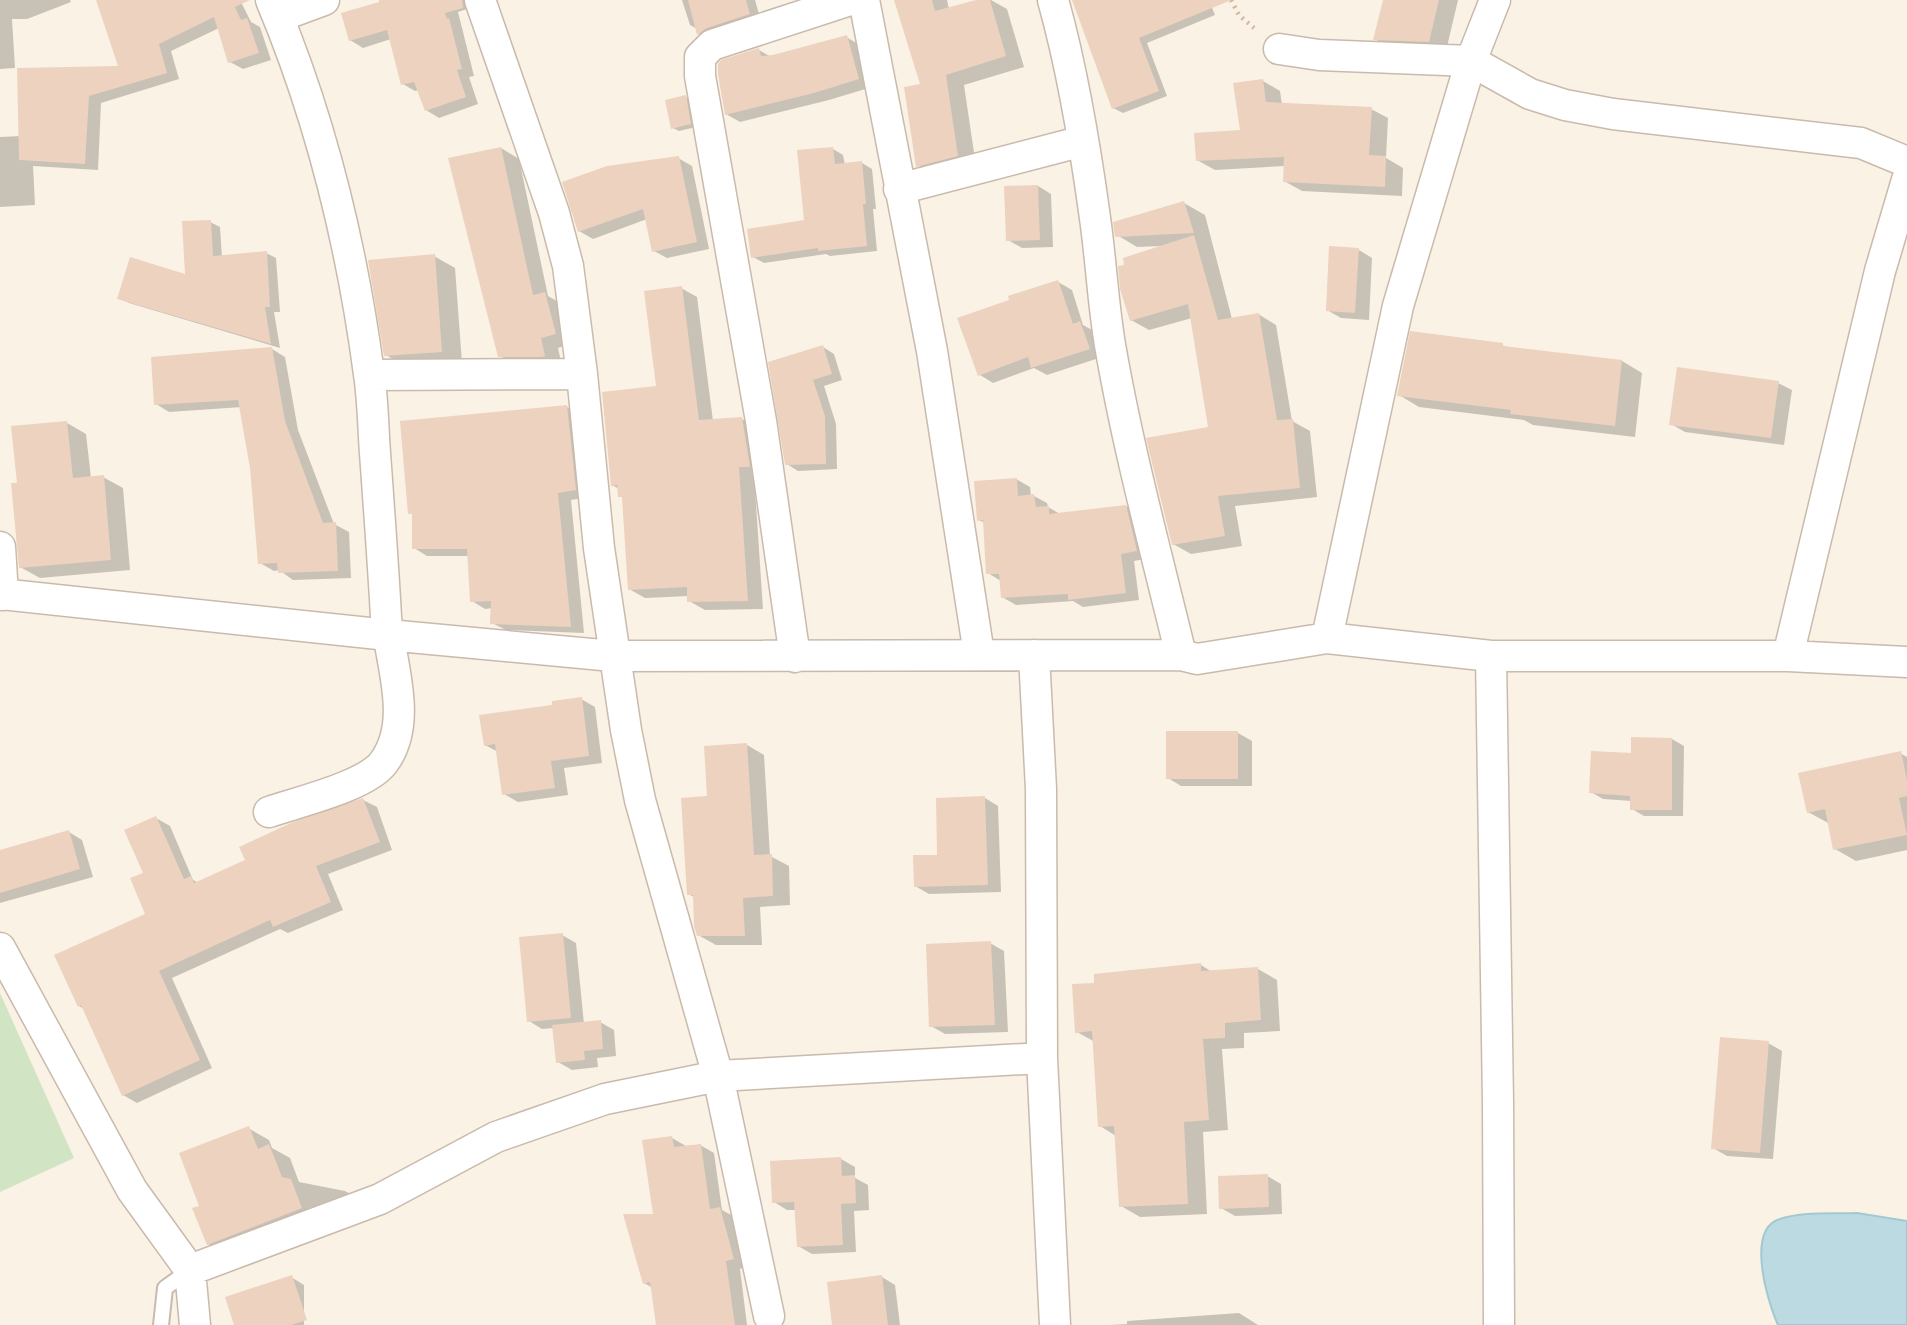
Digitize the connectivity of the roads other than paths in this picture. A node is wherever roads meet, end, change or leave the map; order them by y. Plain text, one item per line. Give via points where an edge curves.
1 (324, 0) edge
2 (480, 0) edge
3 (850, 0) edge
4 (864, 0) edge
5 (1053, 0) edge
6 (1496, 0) edge
7 (274, 8) edge
8 (1279, 49) dead end
9 (1471, 61) junction
10 (1083, 141) junction
11 (1907, 162) edge
12 (1907, 180) edge
13 (900, 189) junction
14 (582, 374) junction
15 (369, 375) junction
16 (0, 547) edge
17 (1, 595) edge
18 (388, 635) junction
19 (1327, 638) junction
20 (979, 654) junction
21 (1034, 655) junction
22 (1181, 655) junction
23 (614, 656) junction
24 (1491, 656) junction
25 (1788, 656) junction
26 (795, 657) junction
27 (1907, 662) edge
28 (269, 812) dead end
29 (0, 948) edge
30 (1042, 1058) junction
31 (718, 1076) junction
32 (190, 1270) junction
33 (769, 1316) dead end
34 (161, 1325) edge
35 (195, 1325) edge
36 (1055, 1325) edge
37 (1499, 1325) edge

1 - 7 street
2 - 14 street via 554,213 568,266
3 - 26 street via 712,45 701,57 700,76 761,421
4 - 13 street
5 - 10 street
6 - 9 street
7 - 15 street via 332,179
8 - 9 street
9 - 11 street via 1530,94 1565,105 1861,143
9 - 19 street via 1398,306
10 - 13 street
10 - 22 street via 1110,344
12 - 25 street via 1880,271
13 - 20 street via 932,351
14 - 15 street
14 - 23 street
15 - 18 street
16 - 17 street
17 - 18 street
18 - 23 street
18 - 28 street via 399,716 385,762 373,774 339,789
19 - 22 street via 1197,659
19 - 24 street
20 - 21 street
20 - 26 street
21 - 22 street
21 - 30 street via 1041,789
23 - 26 street
23 - 31 street via 640,800
24 - 25 street
24 - 37 street
25 - 27 street
29 - 32 street via 132,1190
30 - 31 street
30 - 36 street
31 - 32 street via 605,1099 496,1137 380,1199
31 - 33 street
32 - 34 lane via 165,1288
32 - 35 street

